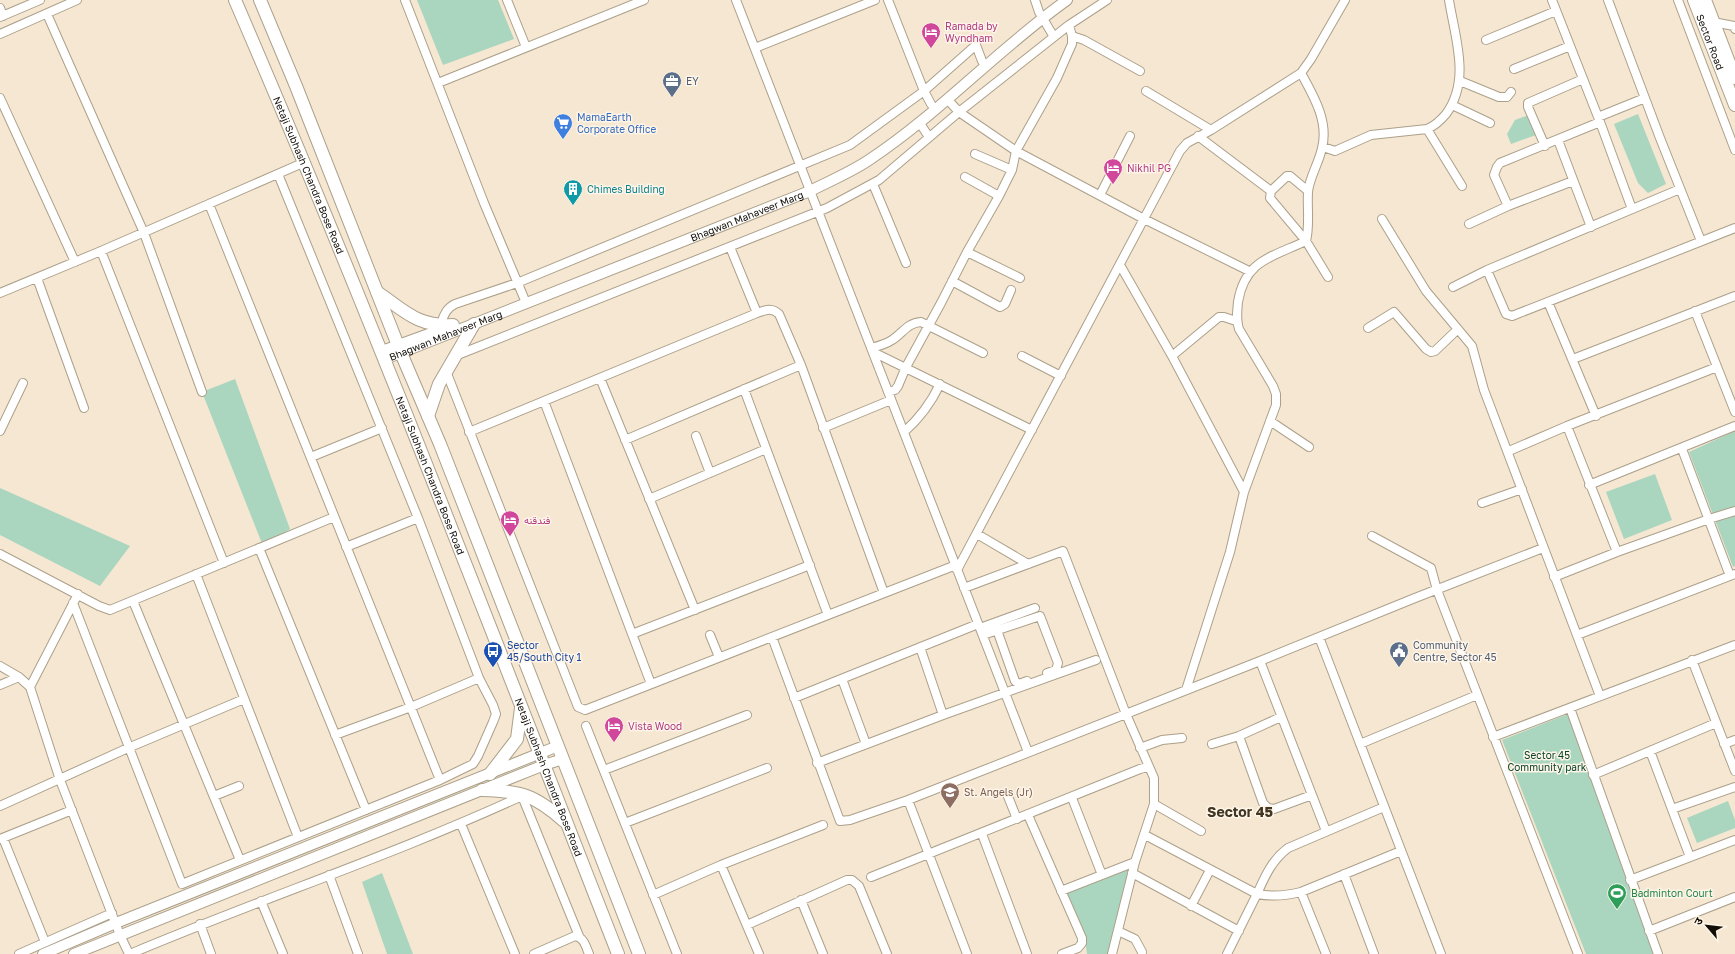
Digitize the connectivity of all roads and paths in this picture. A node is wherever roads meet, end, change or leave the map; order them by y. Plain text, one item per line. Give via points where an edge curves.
1 (40, 0) edge
2 (77, 0) edge
3 (235, 0) edge
4 (260, 0) edge
5 (405, 0) edge
6 (508, 0) edge
7 (644, 0) edge
8 (736, 0) edge
9 (874, 0) edge
10 (888, 0) edge
11 (1036, 0) edge
12 (1056, 0) edge
13 (1067, 0) edge
14 (1107, 0) edge
15 (1345, 0) edge
16 (1448, 0) edge
17 (1552, 0) edge
18 (1608, 0) edge
19 (1678, 0) edge
20 (1694, 0) edge
21 (1705, 0) edge
22 (0, 8) edge
23 (1556, 11) junction
24 (47, 14) junction
25 (1041, 15) junction
26 (2, 16) edge
27 (1713, 22) junction
28 (1069, 25) junction
29 (1735, 29) edge
30 (0, 34) edge
31 (1072, 36) junction
32 (1054, 37) junction
33 (1486, 40) dead end
34 (1570, 46) junction
35 (526, 47) junction
36 (755, 48) junction
37 (982, 61) junction
38 (1514, 69) dead end
39 (1140, 71) dead end
40 (1300, 73) junction
41 (1735, 78) edge
42 (1583, 79) junction
43 (1460, 81) junction
44 (438, 83) junction
45 (1146, 91) dead end
46 (924, 92) junction
47 (1511, 92) dead end
48 (0, 98) edge
49 (1644, 98) junction
50 (948, 100) junction
51 (931, 104) junction
52 (1452, 105) junction
53 (1735, 105) edge
54 (959, 112) junction
55 (1600, 119) junction
56 (919, 122) junction
57 (1490, 123) dead end
58 (1427, 129) junction
59 (1211, 130) junction
60 (1130, 136) dead end
61 (1198, 136) junction
62 (929, 137) junction
63 (1558, 140) junction
64 (1545, 146) junction
65 (1323, 147) junction
66 (1735, 150) edge
67 (1016, 151) junction
68 (975, 154) dead end
69 (305, 162) junction
70 (801, 166) junction
71 (1012, 170) junction
72 (278, 174) junction
73 (965, 177) dead end
74 (1573, 181) junction
75 (873, 184) junction
76 (1462, 186) dead end
77 (809, 188) junction
78 (1680, 189) junction
79 (1271, 191) junction
80 (1308, 191) junction
81 (1100, 195) junction
82 (999, 196) junction
83 (209, 204) junction
84 (1508, 206) junction
85 (1632, 209) junction
86 (818, 211) junction
87 (1144, 219) junction
88 (1382, 219) dead end
89 (1469, 224) dead end
90 (1591, 227) junction
91 (1735, 228) edge
92 (144, 233) junction
93 (1306, 241) junction
94 (1701, 241) junction
95 (730, 247) junction
96 (101, 251) junction
97 (967, 252) junction
98 (74, 262) junction
99 (906, 263) dead end
100 (1120, 265) junction
101 (367, 268) junction
102 (1487, 270) junction
103 (1249, 271) junction
104 (350, 274) junction
105 (1328, 277) dead end
106 (37, 278) junction
107 (1020, 278) dead end
108 (952, 281) junction
109 (517, 282) junction
110 (1453, 287) dead end
111 (1011, 290) dead end
112 (377, 292) junction
113 (0, 293) edge
114 (1735, 296) edge
115 (524, 298) junction
116 (1548, 302) junction
117 (1695, 311) junction
118 (757, 313) junction
119 (1236, 321) junction
120 (474, 324) junction
121 (453, 325) junction
122 (440, 326) junction
123 (930, 326) junction
124 (1368, 328) dead end
125 (1458, 329) junction
126 (400, 349) junction
127 (872, 350) junction
128 (983, 353) dead end
129 (384, 355) junction
130 (455, 356) junction
131 (1022, 356) dead end
132 (1172, 356) junction
133 (1573, 359) junction
134 (800, 365) junction
135 (1717, 367) junction
136 (906, 368) junction
137 (446, 371) junction
138 (1061, 376) junction
139 (600, 378) junction
140 (23, 383) dead end
141 (940, 384) junction
142 (744, 390) junction
143 (202, 392) dead end
144 (888, 392) junction
145 (891, 400) junction
146 (544, 401) junction
147 (84, 408) dead end
148 (1735, 412) edge
149 (428, 416) junction
150 (1596, 416) junction
151 (1270, 421) junction
152 (1567, 426) junction
153 (1735, 426) edge
154 (382, 428) junction
155 (823, 428) junction
156 (1032, 430) junction
157 (0, 431) edge
158 (469, 432) junction
159 (904, 432) junction
160 (696, 436) dead end
161 (625, 440) junction
162 (1309, 447) dead end
163 (1682, 448) junction
164 (766, 449) junction
165 (1508, 451) junction
166 (311, 457) junction
167 (710, 473) junction
168 (1589, 485) junction
169 (1522, 489) junction
170 (1244, 492) junction
171 (649, 499) junction
172 (1482, 503) dead end
173 (1735, 511) edge
174 (334, 517) junction
175 (418, 518) junction
176 (1709, 518) junction
177 (977, 534) junction
178 (1372, 536) dead end
179 (346, 547) junction
180 (259, 548) junction
181 (1543, 548) junction
182 (1617, 552) junction
183 (0, 554) edge
184 (224, 563) junction
185 (1028, 564) junction
186 (810, 565) junction
187 (957, 568) junction
188 (196, 574) junction
189 (1733, 575) edge
190 (1554, 577) junction
191 (964, 588) junction
192 (1437, 590) junction
193 (884, 593) junction
194 (78, 594) junction
195 (132, 601) junction
196 (73, 603) junction
197 (1035, 608) dead end
198 (695, 610) junction
199 (828, 615) junction
200 (980, 629) junction
201 (997, 630) junction
202 (632, 634) junction
203 (710, 635) dead end
204 (1576, 635) junction
205 (772, 637) junction
206 (1319, 637) junction
207 (1735, 645) edge
208 (920, 647) junction
209 (719, 657) junction
210 (1096, 660) dead end
211 (1692, 660) junction
212 (1260, 661) junction
213 (0, 666) edge
214 (19, 677) junction
215 (479, 678) junction
216 (842, 679) junction
217 (651, 684) junction
218 (0, 685) edge
219 (30, 686) junction
220 (1186, 690) junction
221 (1005, 693) junction
222 (1477, 695) junction
223 (1600, 696) junction
224 (794, 698) junction
225 (244, 699) junction
226 (521, 706) junction
227 (411, 707) junction
228 (1570, 708) junction
229 (747, 714) dead end
230 (1126, 714) junction
231 (943, 715) junction
232 (1281, 717) junction
233 (1716, 723) junction
234 (184, 724) junction
235 (586, 726) dead end
236 (335, 735) junction
237 (1239, 736) junction
238 (1493, 737) junction
239 (1182, 738) dead end
240 (1735, 740) edge
241 (866, 744) junction
242 (1212, 744) dead end
243 (1360, 744) junction
244 (1724, 744) junction
245 (558, 746) junction
246 (128, 748) junction
247 (1140, 748) junction
248 (1650, 751) junction
249 (1028, 752) junction
250 (542, 759) junction
251 (563, 759) junction
252 (817, 763) junction
253 (1148, 767) junction
254 (767, 768) dead end
255 (604, 770) junction
256 (1735, 771) edge
257 (490, 774) junction
258 (1593, 775) junction
259 (60, 780) junction
260 (440, 780) junction
261 (239, 786) dead end
262 (1735, 787) edge
263 (482, 790) junction
264 (1007, 794) dead end
265 (1312, 795) junction
266 (214, 796) junction
267 (1072, 798) junction
268 (908, 800) junction
269 (1154, 804) junction
270 (0, 806) edge
271 (1384, 807) junction
272 (1672, 809) junction
273 (72, 810) junction
274 (366, 810) junction
275 (1028, 815) junction
276 (1017, 819) junction
277 (567, 823) junction
278 (625, 823) junction
279 (461, 824) junction
280 (823, 825) dead end
281 (1201, 831) dead end
282 (1326, 831) junction
283 (982, 834) junction
284 (1145, 835) junction
285 (298, 837) junction
286 (1, 838) edge
287 (1735, 840) edge
288 (1401, 851) junction
289 (929, 854) junction
290 (1690, 857) junction
291 (240, 860) junction
292 (1135, 862) junction
293 (721, 865) junction
294 (1210, 870) junction
295 (1132, 873) junction
296 (1344, 874) junction
297 (329, 875) junction
298 (1102, 875) junction
299 (872, 877) dead end
300 (1630, 880) junction
301 (1061, 891) junction
302 (1301, 892) junction
303 (1257, 894) junction
304 (653, 895) junction
305 (1735, 898) edge
306 (801, 900) junction
307 (261, 901) junction
308 (1191, 906) junction
309 (112, 913) junction
310 (116, 923) junction
311 (200, 924) junction
312 (747, 925) junction
313 (1118, 931) junction
314 (1239, 931) junction
315 (1649, 931) junction
316 (120, 935) junction
317 (579, 936) junction
318 (45, 942) junction
319 (1142, 952) dead end
320 (19, 954) edge
321 (43, 954) edge
322 (74, 954) edge
323 (130, 954) edge
324 (211, 954) edge
325 (283, 954) edge
326 (358, 954) edge
327 (515, 954) edge
328 (534, 954) edge
329 (589, 954) edge
330 (618, 954) edge
331 (639, 954) edge
332 (677, 954) edge
333 (759, 954) edge
334 (823, 954) edge
335 (887, 954) edge
336 (967, 954) edge
337 (1027, 954) edge
338 (1062, 954) edge
339 (1112, 954) edge
340 (1227, 954) edge
341 (1326, 954) edge
342 (1374, 954) edge
343 (1441, 954) edge
344 (1578, 954) edge
345 (1658, 954) edge

1 - 26 street
2 - 24 street
3 - 69 main road, Netaji Subhash Chandra Bose Road
4 - 101 main road, Netaji Subhash Chandra Bose Road
5 - 44 street
6 - 35 street
7 - 35 street
8 - 36 street
9 - 36 street
10 - 46 street
11 - 25 street
12 - 25 street, Bhagwan Mahaveer Marg
13 - 25 street, Bhagwan Mahaveer Marg
14 - 28 street
15 - 40 street via 1311,59
16 - 43 street
17 - 23 street
18 - 49 street
19 - 66 street
20 - 53 main road, Sector Road
21 - 27 main road, Sector Road
22 - 26 street
23 - 33 street
23 - 34 street
24 - 30 street
24 - 92 street
25 - 32 street
25 - 37 street, Bhagwan Mahaveer Marg
25 - 50 street, Bhagwan Mahaveer Marg
27 - 29 street via 1734,26
27 - 41 main road, Sector Road
28 - 31 street
28 - 32 street
31 - 39 street
31 - 67 street via 1072,44 1057,78
32 - 54 street
34 - 38 street
34 - 42 street
35 - 44 street
36 - 70 street
37 - 46 street via 976,46
37 - 51 street, Bhagwan Mahaveer Marg
40 - 59 street
40 - 65 street via 1321,114
42 - 55 street
42 - 64 street via 1528,103
43 - 47 street via 1499,97 1507,97
43 - 52 street
44 - 109 street
45 - 59 street
46 - 51 street
46 - 70 street via 850,145
48 - 98 street
49 - 55 street
49 - 78 street
50 - 54 street
50 - 56 street, Bhagwan Mahaveer Marg
51 - 77 street, Bhagwan Mahaveer Marg via 866,154
52 - 57 street
52 - 58 street via 1434,127
54 - 62 street
54 - 67 street
55 - 63 street
55 - 85 street
56 - 62 street
56 - 77 street, Bhagwan Mahaveer Marg via 869,159
58 - 65 street via 1371,135 1335,151
58 - 76 street
59 - 61 street
60 - 81 street
61 - 79 street
61 - 87 street via 1180,151
62 - 75 street
63 - 64 street
63 - 74 street
64 - 84 street via 1500,163 1497,167 1494,175
65 - 80 street
67 - 71 street
67 - 81 street
68 - 71 street
69 - 72 street
69 - 104 main road, Netaji Subhash Chandra Bose Road
70 - 77 street
70 - 109 street
71 - 82 street
72 - 83 street
72 - 154 street
73 - 82 street
74 - 84 street
74 - 90 street
75 - 86 street
75 - 99 street
77 - 86 street
77 - 115 street, Bhagwan Mahaveer Marg
77 - 120 street, Bhagwan Mahaveer Marg
78 - 85 street
78 - 94 street
79 - 80 street via 1287,176
79 - 93 street via 1270,198
80 - 93 street
81 - 87 street
82 - 97 street
83 - 92 street
83 - 166 street
84 - 89 street
85 - 90 street
86 - 95 street
86 - 127 street
87 - 100 street
87 - 103 street
88 - 125 street via 1426,291
90 - 102 street
91 - 94 street
92 - 96 street
92 - 143 street
93 - 103 street via 1261,262
93 - 105 street
94 - 116 street
95 - 118 street
95 - 130 street
96 - 98 street
96 - 184 street
97 - 107 street
97 - 108 street
98 - 106 street
100 - 132 street
100 - 138 street
101 - 104 main road
101 - 112 main road, Netaji Subhash Chandra Bose Road
102 - 110 street
102 - 116 street via 1508,316
103 - 119 street via 1240,290
104 - 129 main road, Netaji Subhash Chandra Bose Road
106 - 113 street
106 - 147 street
108 - 111 street via 1000,307 1005,304
108 - 123 street
109 - 115 street
109 - 122 street via 448,308
112 - 122 main road via 415,318
112 - 126 main road, Netaji Subhash Chandra Bose Road
114 - 117 street
115 - 121 street, Bhagwan Mahaveer Marg
116 - 133 street
117 - 133 street
117 - 135 street
118 - 134 street via 769,309 779,314
118 - 139 street
119 - 132 street via 1219,317
119 - 151 street via 1276,394 1276,405
120 - 126 street, Bhagwan Mahaveer Marg
120 - 130 main road
121 - 122 main road
121 - 126 street, Bhagwan Mahaveer Marg
123 - 127 street via 921,322 913,323 904,328 893,340
123 - 128 street
123 - 136 street
124 - 125 street via 1394,312 1431,352
125 - 165 street via 1474,353 1484,390
126 - 129 street, Bhagwan Mahaveer Marg
126 - 149 main road, Netaji Subhash Chandra Bose Road
127 - 136 street
127 - 144 street
129 - 226 main road, Netaji Subhash Chandra Bose Road
130 - 137 main road
131 - 138 street
132 - 170 street
133 - 150 street
134 - 142 street
134 - 155 street
135 - 148 street
135 - 150 street
136 - 141 street
136 - 144 street via 895,390
137 - 149 main road via 434,394
137 - 158 street
138 - 156 street
139 - 146 street
139 - 161 street
140 - 157 street
141 - 156 street
141 - 159 street via 917,421
142 - 161 street
142 - 164 street
144 - 145 street
145 - 155 street
145 - 159 street
146 - 158 street
146 - 202 street
149 - 245 main road, Netaji Subhash Chandra Bose Road
150 - 152 street
151 - 162 street
151 - 170 street
152 - 165 street
152 - 168 street
153 - 163 street
154 - 166 street
154 - 175 street
155 - 193 street
156 - 177 street
158 - 217 street via 578,707 585,710
159 - 187 street
160 - 167 street
161 - 171 street
163 - 168 street
163 - 176 street
164 - 167 street
164 - 186 street
165 - 169 street
166 - 174 street
167 - 171 street
168 - 182 street
169 - 172 street
169 - 181 street
170 - 220 street via 1230,552
171 - 198 street
173 - 176 street
174 - 179 street
174 - 180 street
175 - 179 street
175 - 215 street
176 - 182 street
176 - 189 street
177 - 185 street
177 - 187 street
178 - 192 street via 1431,568
179 - 227 street
180 - 184 street
180 - 236 street
181 - 190 street
181 - 192 street
182 - 190 street
183 - 194 street
184 - 188 street
185 - 191 street
185 - 230 street via 1063,551
186 - 198 street
186 - 199 street
187 - 191 street
187 - 193 street
188 - 195 street
188 - 225 street
189 - 204 street
190 - 204 street
191 - 200 street
192 - 206 street
192 - 222 street
193 - 199 street
194 - 195 street via 110,610
194 - 196 street
195 - 234 street
196 - 219 street
196 - 246 street
197 - 200 street
198 - 202 street
199 - 205 street
200 - 201 street
200 - 208 street
200 - 221 street
201 - 201 street via 1040,616 1058,663 1056,670 1017,683
202 - 217 street
203 - 209 street
204 - 223 street
205 - 209 street
205 - 224 street
206 - 212 street
206 - 243 street
207 - 211 street
208 - 216 street
208 - 231 street
209 - 217 street
210 - 221 street
211 - 223 street
211 - 233 street
212 - 220 street
212 - 232 street
213 - 214 street
214 - 218 street
214 - 219 street
215 - 227 street
215 - 260 street via 496,714 493,722 473,764
216 - 224 street
216 - 241 street
219 - 259 street
220 - 230 street
221 - 231 street
221 - 249 street
222 - 238 street
222 - 243 street
223 - 228 street
224 - 252 street
225 - 234 street
225 - 285 street
226 - 250 main road, Netaji Subhash Chandra Bose Road
226 - 257 main road via 516,739
227 - 236 street
227 - 260 street
228 - 238 street
228 - 258 street
229 - 255 street
230 - 247 street
230 - 249 street
231 - 241 street
232 - 237 street
232 - 265 street
233 - 244 street
233 - 248 street
234 - 246 street
234 - 266 street
235 - 255 street
236 - 274 street
237 - 242 street
237 - 265 street via 1263,804 1274,809
238 - 344 street
239 - 247 street via 1162,740
240 - 244 street
241 - 252 street
243 - 271 street
244 - 256 street
245 - 250 street
245 - 251 main road, Netaji Subhash Chandra Bose Road
246 - 259 street
246 - 291 street via 182,884
247 - 253 street
248 - 258 street
248 - 272 street
249 - 268 street
250 - 251 street
250 - 257 street
250 - 263 street
250 - 277 main road, Netaji Subhash Chandra Bose Road
251 - 331 main road, Netaji Subhash Chandra Bose Road
252 - 268 street via 840,821
253 - 267 street
253 - 269 street via 1154,778
254 - 278 street
255 - 278 street
257 - 310 street
258 - 300 street
259 - 270 street
259 - 273 street
260 - 274 street
261 - 266 street
262 - 272 street
263 - 277 main road via 525,794 552,810
263 - 316 street
264 - 276 street
265 - 282 street
266 - 291 street
267 - 275 street
267 - 298 street
268 - 289 street
269 - 281 street
269 - 284 street
271 - 282 street
271 - 288 street
272 - 290 street
273 - 286 street
273 - 309 street
274 - 285 street
275 - 276 street
275 - 301 street
276 - 283 street
277 - 330 main road, Netaji Subhash Chandra Bose Road
278 - 304 street
279 - 297 street
279 - 317 street via 522,796
279 - 327 street
280 - 293 street
282 - 303 street via 1280,854
283 - 289 street
283 - 337 street
284 - 292 street
284 - 294 street
285 - 291 street
286 - 318 street
287 - 290 street
288 - 296 street
288 - 343 street
289 - 299 street
289 - 336 street
290 - 300 street
292 - 295 street
292 - 298 street
293 - 304 street
293 - 312 street
294 - 303 street
294 - 308 street
295 - 308 street
295 - 313 street
296 - 302 street
296 - 342 street
297 - 307 street
297 - 326 street
298 - 301 street
300 - 315 street
301 - 338 street via 1082,938 1078,948
302 - 303 street via 1271,897
302 - 341 street
303 - 314 street
304 - 332 street
305 - 315 street
306 - 312 street
306 - 334 street
306 - 335 street via 847,880 855,882 859,886
307 - 311 street
307 - 325 street
308 - 314 street
309 - 310 street
309 - 318 street
310 - 316 street
310 - 321 street
311 - 323 street
311 - 324 street
312 - 333 street
313 - 319 street via 1135,939
313 - 339 street
314 - 340 street
315 - 345 street
316 - 322 street
316 - 323 street
317 - 328 street
317 - 329 street
318 - 320 street

